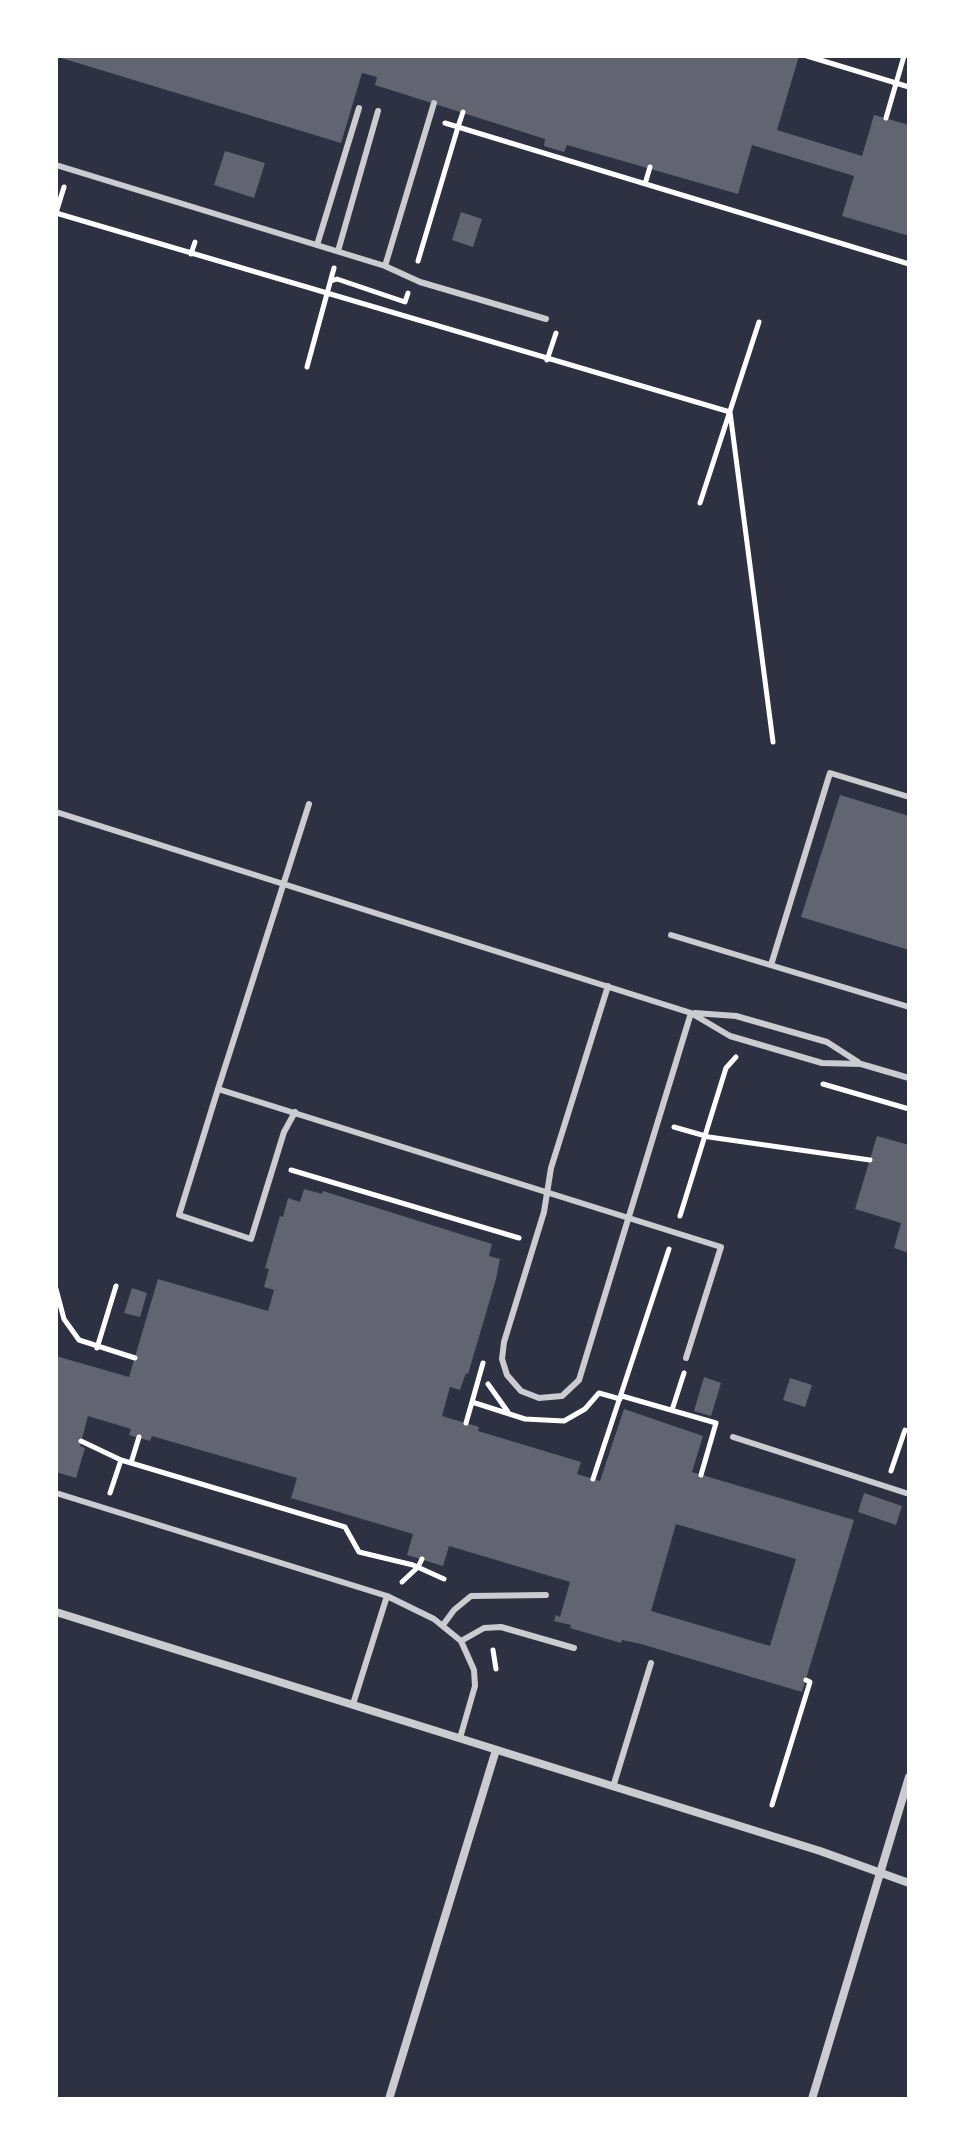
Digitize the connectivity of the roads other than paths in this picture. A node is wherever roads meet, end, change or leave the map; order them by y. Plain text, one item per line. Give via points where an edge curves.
1 (434, 103) dead end
2 (359, 108) dead end
3 (378, 111) dead end
4 (56, 165) edge
5 (317, 245) junction
6 (338, 251) junction
7 (385, 266) junction
8 (546, 319) dead end
9 (909, 797) edge
10 (309, 804) dead end
11 (56, 812) edge
12 (284, 884) junction
13 (671, 935) dead end
14 (771, 965) junction
15 (608, 986) junction
16 (909, 1007) edge
17 (691, 1013) junction
18 (861, 1064) junction
19 (909, 1078) edge
20 (218, 1089) junction
21 (295, 1112) junction
22 (548, 1191) junction
23 (629, 1218) junction
24 (686, 1358) dead end
25 (733, 1437) dead end
26 (56, 1493) edge
27 (909, 1494) edge
28 (546, 1595) dead end
29 (387, 1596) junction
30 (56, 1612) edge
31 (443, 1625) junction
32 (461, 1641) junction
33 (574, 1648) dead end
34 (651, 1663) dead end
35 (353, 1704) junction
36 (460, 1738) junction
37 (496, 1750) junction
38 (909, 1777) edge
39 (613, 1787) junction
40 (881, 1873) junction
41 (909, 1883) edge
42 (389, 2099) edge
43 (812, 2099) edge

1 - 7 lane
2 - 5 lane
3 - 6 lane
4 - 5 lane
5 - 6 lane
6 - 7 lane
7 - 8 lane via 420,282
9 - 14 lane via 830,773
10 - 12 lane
11 - 12 lane
12 - 15 lane
12 - 20 lane
13 - 14 lane
14 - 16 lane
15 - 17 lane
15 - 22 lane
17 - 18 lane via 730,1036 822,1063
17 - 18 lane via 736,1016 827,1042
17 - 23 lane
18 - 19 lane
20 - 21 lane
20 - 21 lane via 179,1215 251,1239
21 - 22 lane
22 - 23 lane
22 - 23 lane via 502,1353 513,1384 539,1398 562,1396 579,1380
23 - 24 lane via 721,1247
25 - 27 lane
26 - 29 lane
28 - 31 lane via 471,1596
29 - 31 lane
29 - 35 lane
30 - 35 street
31 - 32 lane
32 - 33 lane via 484,1628 501,1627
32 - 36 lane via 475,1678
34 - 39 lane
35 - 36 street
36 - 37 street
37 - 39 street
37 - 42 street
38 - 40 street
39 - 40 street
40 - 41 street
40 - 43 street

